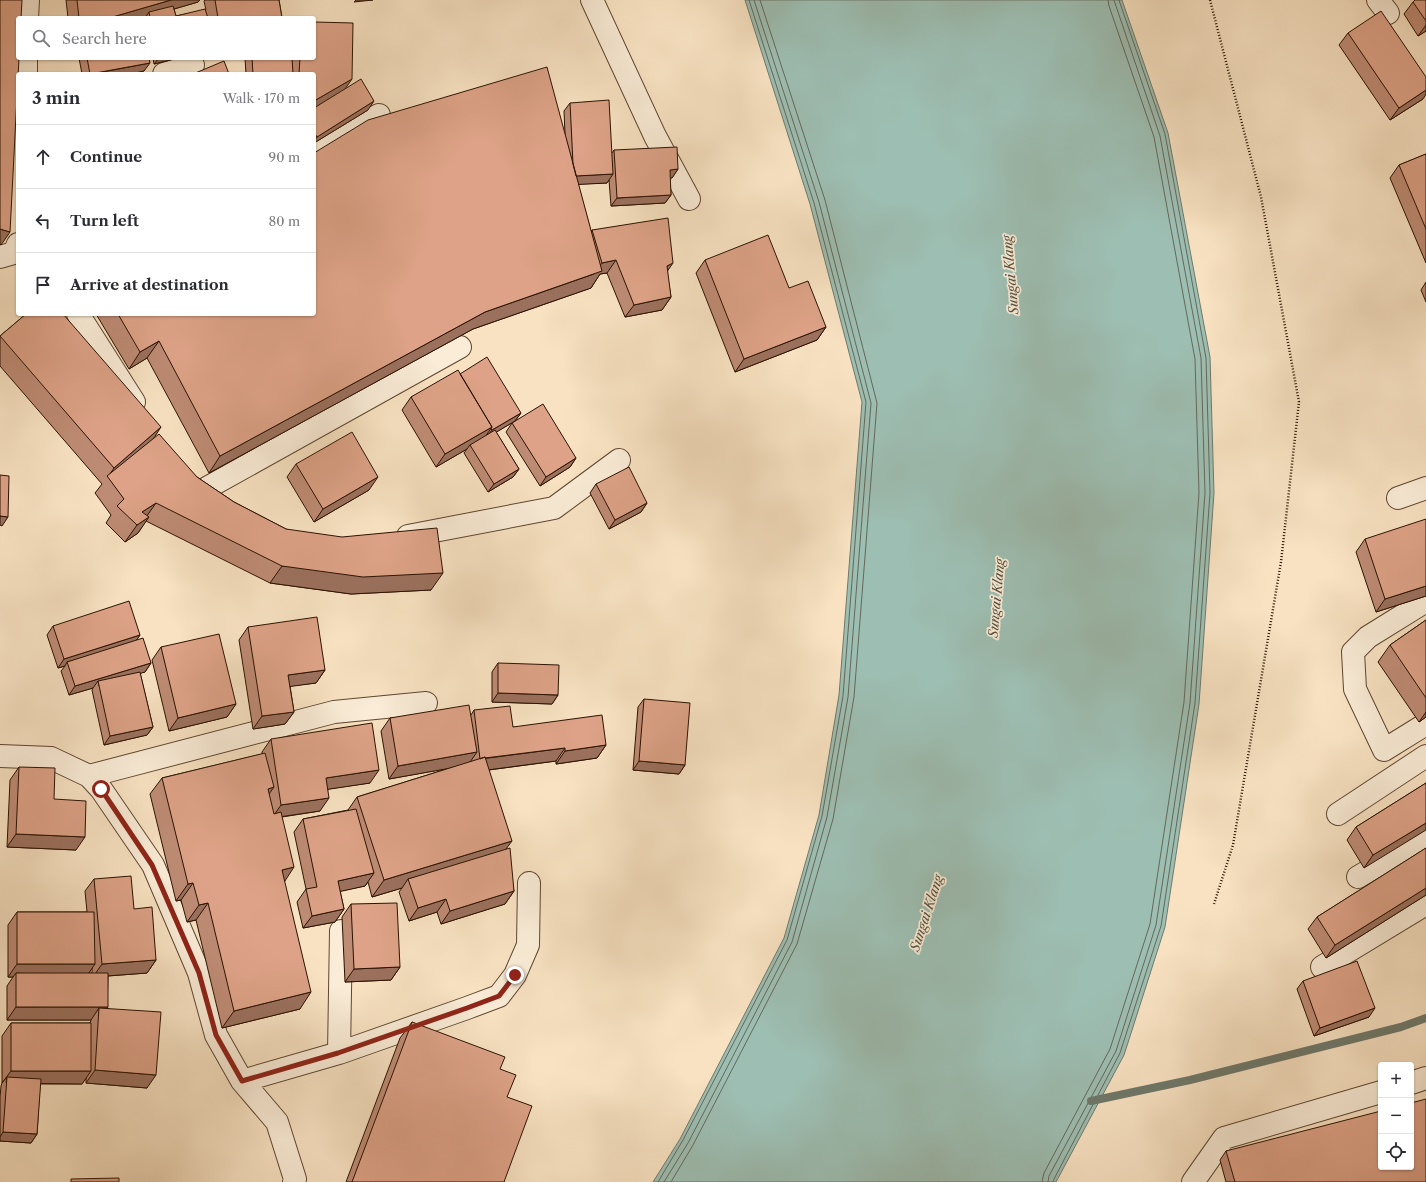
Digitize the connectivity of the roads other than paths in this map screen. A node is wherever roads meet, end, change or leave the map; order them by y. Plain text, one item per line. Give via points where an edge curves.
1 (28, 0) edge
2 (592, 0) edge
3 (27, 16) edge
4 (26, 60) edge
5 (193, 65) dead end
6 (26, 72) edge
7 (170, 72) edge
8 (379, 115) edge
9 (316, 148) edge
10 (689, 199) dead end
11 (79, 316) edge
12 (460, 347) edge
13 (146, 421) edge
14 (619, 460) dead end
15 (190, 473) edge
16 (1426, 488) edge
17 (205, 489) junction
18 (1398, 498) dead end
19 (225, 501) edge
20 (393, 539) edge
21 (1426, 601) edge
22 (426, 703) dead end
23 (1426, 724) edge
24 (0, 756) edge
25 (1426, 756) edge
26 (89, 776) junction
27 (1338, 814) dead end
28 (1426, 837) edge
29 (1358, 877) dead end
30 (529, 883) dead end
31 (1426, 904) edge
32 (341, 931) dead end
33 (1322, 967) dead end
34 (338, 1053) junction
35 (1426, 1078) edge
36 (242, 1081) junction
37 (1414, 1082) edge
38 (1378, 1093) edge
39 (294, 1182) edge
40 (1193, 1182) edge

1 - 3 street
2 - 10 street via 655,136
4 - 6 street
5 - 7 street
8 - 9 street
11 - 13 street
12 - 17 street
14 - 20 street via 554,508
15 - 17 street
16 - 18 street
17 - 19 street
21 - 23 street via 1368,637 1353,652 1355,689 1384,750
22 - 26 street via 334,712
24 - 26 street via 51,758
25 - 27 street
26 - 36 street via 101,789 152,865 199,973 216,1035
28 - 29 street
30 - 34 street via 528,945 515,975 499,996
31 - 33 street
32 - 34 street
34 - 36 street
35 - 37 street
36 - 39 street via 277,1122
38 - 40 street via 1224,1138

